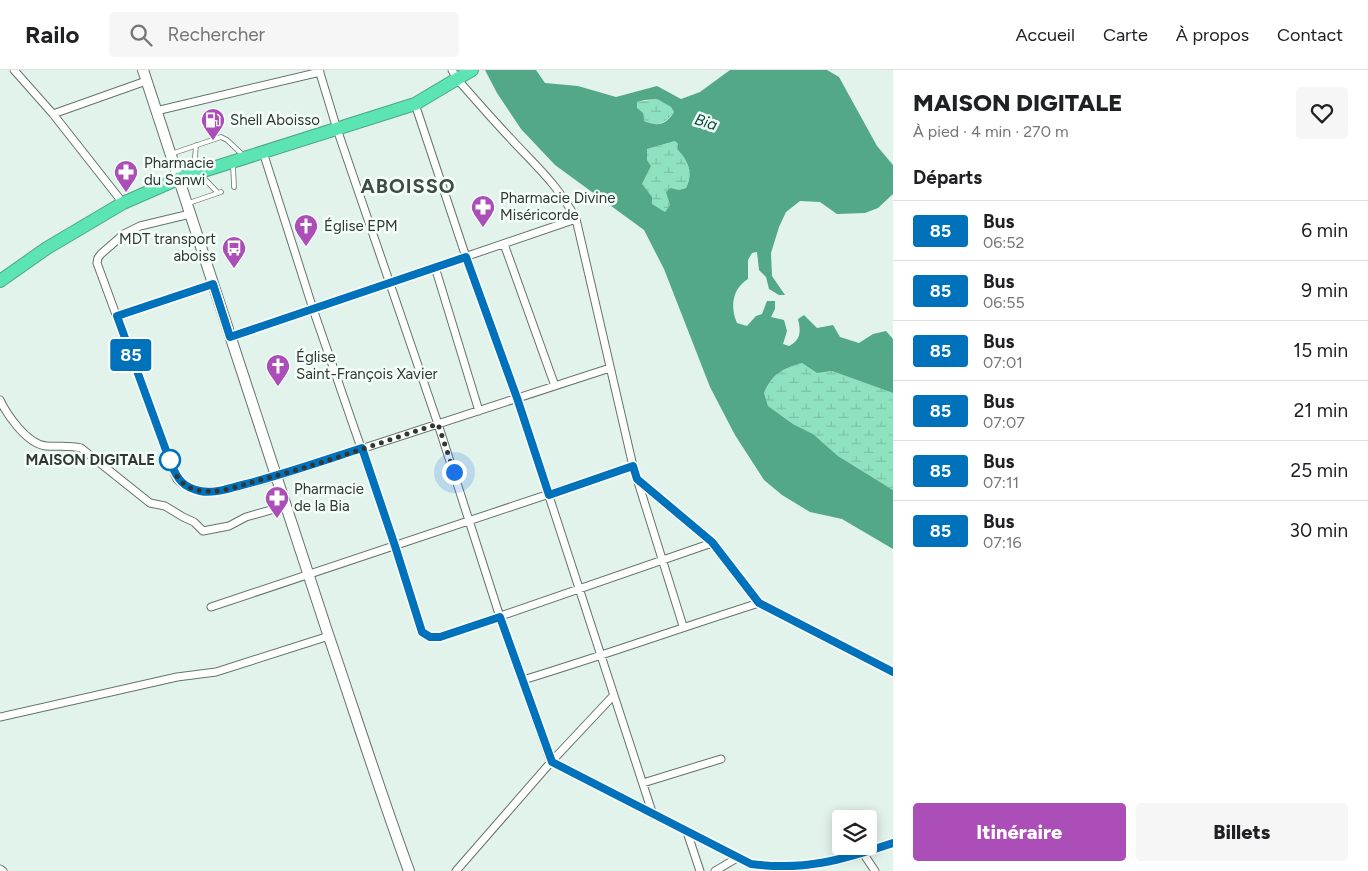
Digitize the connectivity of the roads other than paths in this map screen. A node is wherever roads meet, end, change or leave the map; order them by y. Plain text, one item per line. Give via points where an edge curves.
1 (14, 70) edge
2 (143, 70) edge
3 (319, 71) edge
4 (471, 71) edge
5 (455, 75) edge
6 (146, 81) junction
7 (415, 104) junction
8 (156, 111) junction
9 (53, 114) junction
10 (337, 128) junction
11 (196, 146) junction
12 (263, 152) junction
13 (170, 154) junction
14 (246, 158) junction
15 (233, 162) junction
16 (196, 173) junction
17 (178, 179) junction
18 (234, 187) dead end
19 (123, 203) junction
20 (188, 209) junction
21 (576, 219) junction
22 (504, 244) junction
23 (466, 257) junction
24 (435, 267) junction
25 (0, 281) edge
26 (390, 283) junction
27 (213, 284) junction
28 (313, 309) junction
29 (117, 316) junction
30 (230, 337) junction
31 (610, 368) junction
32 (554, 386) junction
33 (517, 398) junction
34 (0, 400) edge
35 (479, 410) junction
36 (438, 424) junction
37 (362, 448) junction
38 (633, 466) junction
39 (275, 477) junction
40 (637, 479) junction
41 (549, 495) junction
42 (285, 506) junction
43 (470, 521) junction
44 (712, 542) junction
45 (395, 546) junction
46 (662, 560) junction
47 (308, 575) junction
48 (578, 589) junction
49 (759, 603) junction
50 (211, 607) dead end
51 (500, 617) junction
52 (683, 626) junction
53 (329, 636) junction
54 (601, 656) junction
55 (893, 672) edge
56 (523, 680) junction
57 (613, 696) junction
58 (0, 716) edge
59 (721, 759) dead end
60 (552, 762) junction
61 (643, 783) junction
62 (653, 815) junction
63 (687, 832) junction
64 (893, 843) edge
65 (877, 848) edge
66 (856, 855) edge
67 (864, 855) edge
68 (737, 858) junction
69 (752, 868) edge
70 (409, 871) edge
71 (456, 871) edge
72 (700, 871) edge
73 (715, 871) edge
74 (875, 871) edge

1 - 9 street
2 - 6 main road
3 - 8 street
3 - 10 street
4 - 5 highway
5 - 7 highway
5 - 21 street via 548,177
6 - 8 main road
6 - 9 street
7 - 10 highway
7 - 23 street
8 - 13 main road
9 - 19 street
10 - 12 highway
10 - 26 street
11 - 13 lane
11 - 14 lane via 220,138 227,140
11 - 16 lane
12 - 14 highway
12 - 28 street
13 - 17 main road
14 - 15 highway
15 - 16 highway
15 - 18 lane
16 - 17 highway
16 - 20 lane via 219,192
17 - 19 highway
17 - 20 main road
19 - 25 highway via 55,243
20 - 27 main road
20 - 29 street via 132,229 98,258
21 - 22 street
21 - 31 street
22 - 23 street
22 - 32 street
23 - 24 street
23 - 33 street
24 - 26 street
24 - 35 street
26 - 28 street
26 - 36 street
27 - 29 street
27 - 30 main road
28 - 30 street
28 - 37 street
29 - 39 street via 177,479 202,492
30 - 39 main road
31 - 32 street
31 - 38 street
32 - 33 street
33 - 35 street
33 - 41 street
34 - 42 street via 21,431 35,443 81,448 150,503 166,506 194,522 203,532
35 - 36 street
36 - 37 street
36 - 43 street
37 - 39 street
37 - 45 street
38 - 40 street
38 - 41 street
39 - 42 main road
40 - 44 street
40 - 46 street
41 - 43 street
41 - 48 street
42 - 47 main road
43 - 45 street
43 - 51 street
44 - 46 street
44 - 49 street
45 - 47 street
45 - 51 street via 425,635 440,637
46 - 48 street
46 - 52 street
47 - 50 street
47 - 53 main road
48 - 51 street
48 - 54 street
49 - 52 street
49 - 55 street
51 - 56 street
52 - 54 street
53 - 58 street via 216,672 177,677
53 - 70 main road
54 - 56 street
54 - 57 street
56 - 60 street
57 - 60 street
57 - 61 street
59 - 61 street
60 - 62 street
60 - 71 street
61 - 62 street
62 - 63 street
63 - 68 street
63 - 72 street
64 - 65 street
66 - 69 street via 816,866
67 - 74 street
68 - 69 street
68 - 73 street

